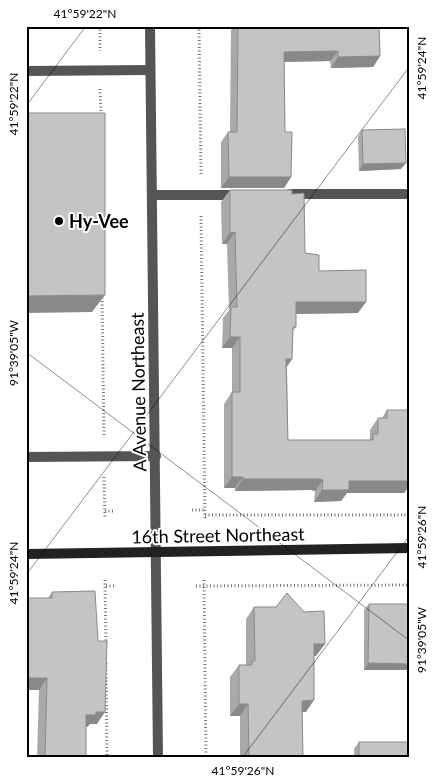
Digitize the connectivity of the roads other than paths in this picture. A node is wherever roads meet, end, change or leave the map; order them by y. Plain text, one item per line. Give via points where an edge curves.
1 (150, 26) edge
2 (150, 70) junction
3 (26, 71) edge
4 (281, 194) edge
5 (410, 194) edge
6 (152, 195) junction
7 (251, 195) edge
8 (26, 456) edge
9 (156, 456) junction
10 (410, 548) edge
11 (157, 553) junction
12 (26, 554) edge
13 (158, 758) edge

1 - 2 street, A Avenue Northeast
2 - 3 street
2 - 6 street, A Avenue Northeast
4 - 5 street
6 - 7 street
6 - 9 street, A Avenue Northeast
8 - 9 street
9 - 11 street, A Avenue Northeast
10 - 11 street, 16th Street Northeast
11 - 12 street, 16th Street Northeast
11 - 13 street, A Avenue Northeast

